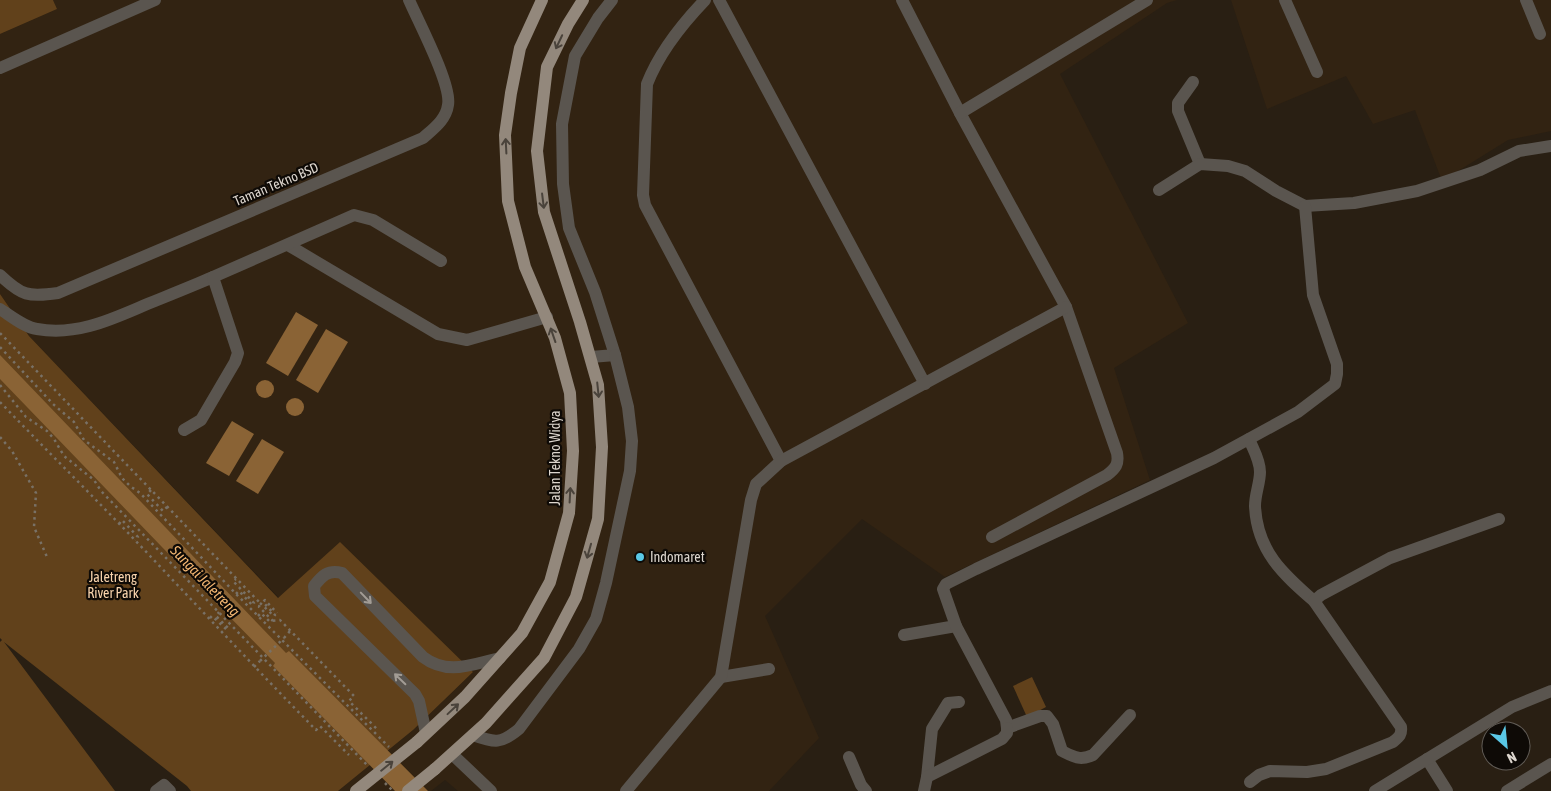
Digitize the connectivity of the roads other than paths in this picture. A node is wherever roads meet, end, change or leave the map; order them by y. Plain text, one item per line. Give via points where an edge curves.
1 (155, 0) edge
2 (409, 0) edge
3 (542, 0) edge
4 (583, 0) edge
5 (612, 0) edge
6 (705, 0) edge
7 (720, 0) edge
8 (902, 0) edge
9 (1147, 0) edge
10 (1285, 0) edge
11 (1526, 0) edge
12 (1540, 34) dead end
13 (0, 68) edge
14 (1317, 72) dead end
15 (1193, 82) dead end
16 (960, 113) junction
17 (1551, 146) edge
18 (1200, 164) junction
19 (1159, 190) dead end
20 (1306, 206) junction
21 (288, 245) junction
22 (441, 261) dead end
23 (0, 275) edge
24 (212, 278) junction
25 (1066, 307) junction
26 (0, 309) edge
27 (547, 317) junction
28 (615, 355) junction
29 (591, 357) junction
30 (925, 384) junction
31 (184, 430) dead end
32 (1249, 439) junction
33 (781, 461) junction
34 (1499, 519) dead end
35 (992, 537) dead end
36 (1314, 601) junction
37 (956, 626) junction
38 (904, 635) dead end
39 (500, 658) junction
40 (769, 669) dead end
41 (721, 678) junction
42 (1551, 691) edge
43 (959, 702) dead end
44 (1130, 715) dead end
45 (1007, 728) junction
46 (473, 736) junction
47 (421, 738) junction
48 (452, 754) junction
49 (849, 757) dead end
50 (1427, 759) junction
51 (1551, 764) edge
52 (927, 777) junction
53 (1250, 782) dead end
54 (156, 791) edge
55 (170, 791) edge
56 (356, 791) edge
57 (408, 791) edge
58 (491, 791) edge
59 (626, 791) edge
60 (866, 791) edge
61 (924, 791) edge
62 (1375, 791) edge
63 (1446, 791) edge
64 (1507, 791) edge

1 - 13 street
2 - 23 street, Taman Tekno BSD via 446,82 448,104 440,123 423,138 58,293 35,296 15,289
27 -> 3 main road, Jalan Tekno Widya via 525,267 508,201 505,135 520,48
4 -> 29 main road via 547,68 537,151 544,212
5 - 28 street via 575,56 562,124 562,184 570,228
6 - 33 street via 687,19 653,69 647,84 643,194 645,205
7 - 30 street
8 - 16 street
9 - 16 street
10 - 14 street
11 - 12 street
15 - 18 street via 1178,103 1178,111
16 - 25 street
17 - 20 street via 1519,151 1480,170 1417,191 1354,203
18 - 19 street
18 - 20 street via 1245,171
20 - 32 street via 1313,295 1336,364 1335,384 1298,412
21 - 22 street via 354,215 373,220
21 - 24 street
21 - 27 street via 438,334 467,340
24 - 26 street via 82,329 35,329
24 - 31 street via 238,353 201,420
25 - 30 street
25 - 35 street via 1118,462 1107,476
39 -> 27 main road, Jalan Tekno Widya via 522,633 550,582 570,514 573,451 570,393
28 - 29 street
28 - 46 street via 628,407 632,441 606,583 596,619 579,649 520,730 498,742
29 -> 46 main road via 598,385 602,447 598,519 576,596 544,658
30 - 33 street
32 - 36 street via 1260,471 1255,505 1258,526 1270,557 1285,576
32 - 37 street via 946,584 944,595
33 - 41 street via 756,484 751,500
34 - 36 street via 1390,558
36 - 53 street via 1402,732 1393,742 1326,768 1307,772 1270,771
37 - 38 street
37 - 45 street via 1006,720
47 -> 39 main road, Jalan Tekno Widya
47 -> 39 street via 419,701 315,596 314,586 322,577 328,572 342,574 432,664 456,668
40 - 41 street
41 - 59 street
42 - 50 street via 1512,707
43 - 52 street via 948,703 932,730
44 - 45 street via 1093,755 1085,759 1062,751 1054,724 1047,716
45 - 52 street via 1002,739
46 - 48 main road
56 -> 47 main road, Jalan Tekno Widya, bridge
48 - 57 main road, bridge
48 - 58 street
49 - 60 street
50 - 62 street
50 - 63 street
51 - 64 street
52 - 61 street
54 - 55 street via 164,785

